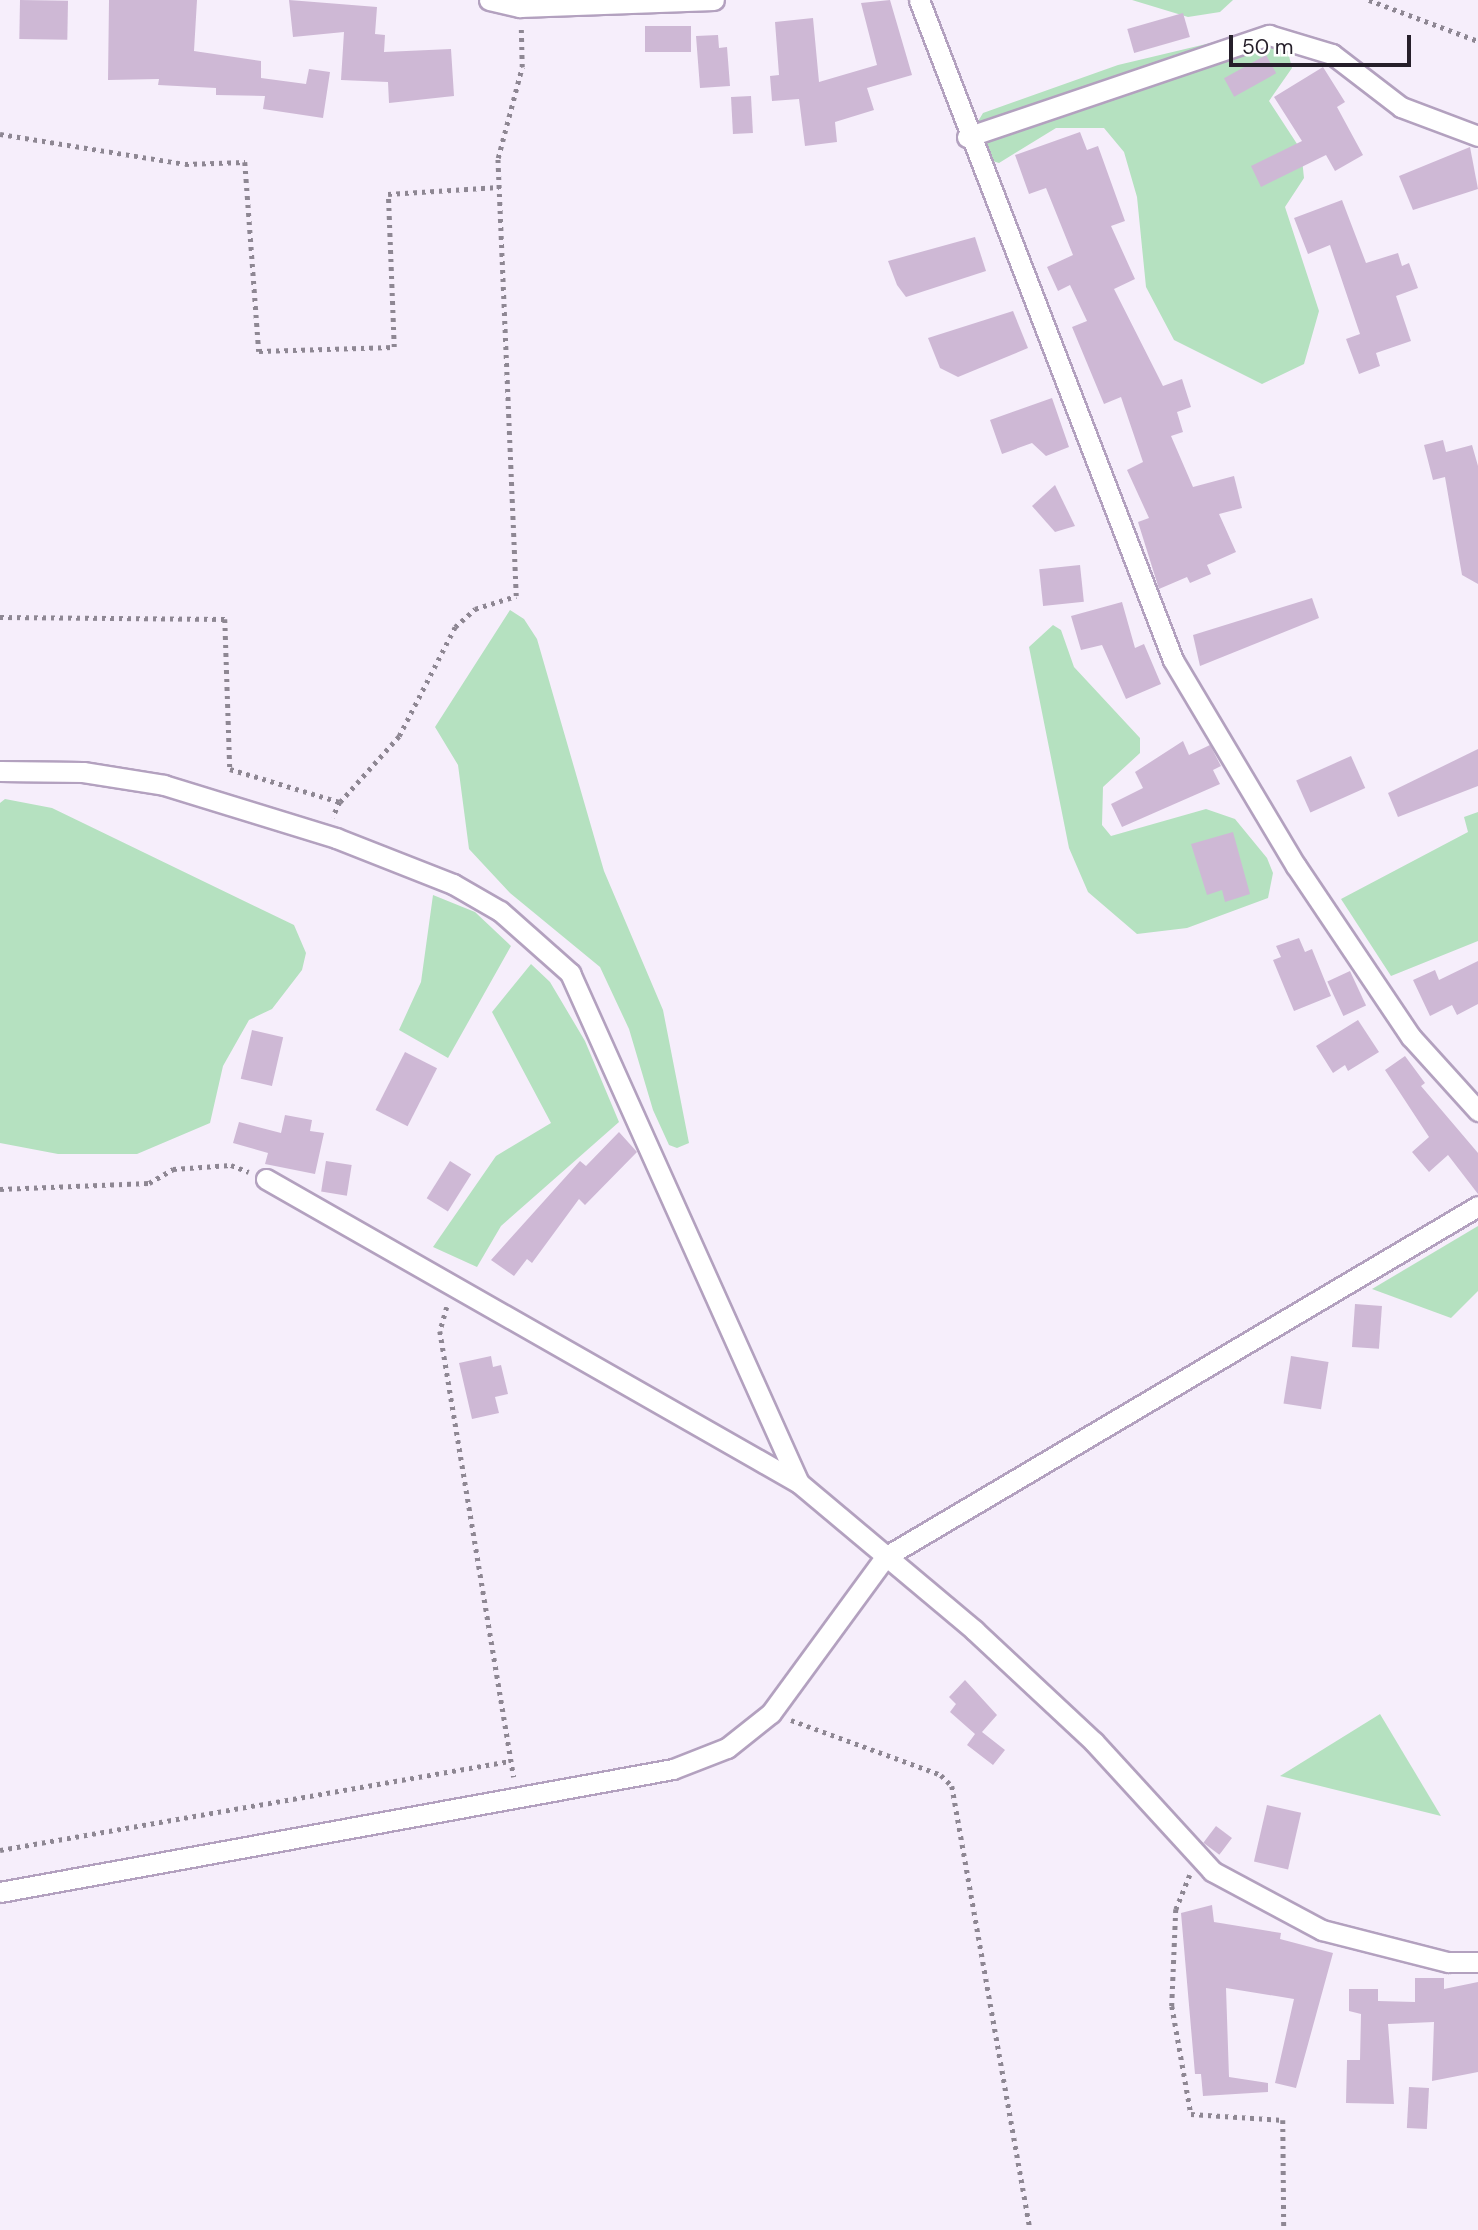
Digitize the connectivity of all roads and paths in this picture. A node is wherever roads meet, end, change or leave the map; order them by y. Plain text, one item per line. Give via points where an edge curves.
1 (489, 0) edge
2 (714, 0) edge
3 (919, 0) edge
4 (1369, 0) edge
5 (520, 7) junction
6 (1478, 41) edge
7 (0, 134) edge
8 (1478, 136) edge
9 (967, 137) junction
10 (499, 187) junction
11 (0, 617) edge
12 (0, 771) edge
13 (340, 802) junction
14 (324, 835) junction
15 (1478, 1111) edge
16 (266, 1179) joint
17 (0, 1189) edge
18 (1478, 1206) edge
19 (453, 1286) junction
20 (799, 1483) junction
21 (885, 1557) junction
22 (771, 1713) junction
23 (510, 1761) junction
24 (520, 1798) junction
25 (0, 1850) edge
26 (1197, 1858) junction
27 (0, 1892) edge
28 (1478, 1962) edge
29 (1030, 2230) edge
30 (1284, 2230) edge

1 - 5 street
2 - 5 street
3 - 9 street
4 - 6 path
5 - 10 path via 522,67 498,158
7 - 10 path via 185,164 245,162 259,351 394,347 388,194
8 - 9 street via 1401,107 1332,54 1269,35
9 - 15 street via 1173,660 1296,866 1404,1026
10 - 13 path via 516,596 475,609 455,627 399,736
11 - 13 path via 225,619 230,769
12 - 14 street via 83,772 164,785
13 - 14 path
14 - 20 street via 453,884 500,911 570,973
16 - 17 path via 231,1165 173,1169 149,1183
16 - 19 street
18 - 21 street
19 - 20 street
19 - 23 path via 440,1331
20 - 21 street
21 - 22 street
21 - 26 street via 1094,1742
22 - 24 street via 727,1748 673,1769
22 - 29 path via 941,1775 952,1786
23 - 24 path
23 - 25 path
24 - 27 street
26 - 28 street via 1272,1909 1322,1930 1448,1962
26 - 30 path via 1176,1909 1172,2006 1191,2114 1283,2120

